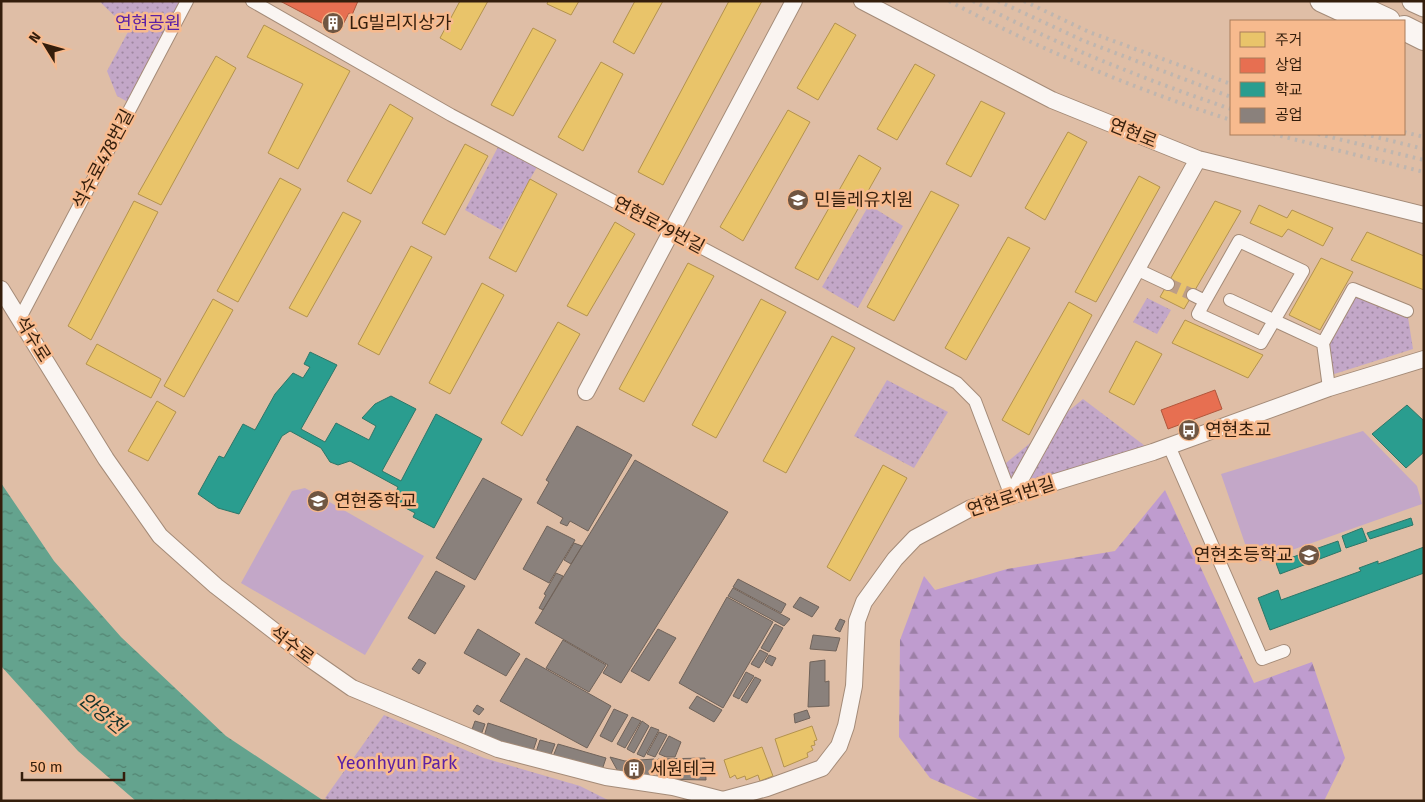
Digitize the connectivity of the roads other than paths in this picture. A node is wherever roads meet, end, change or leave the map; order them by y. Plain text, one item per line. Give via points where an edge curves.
1 (187, 1) edge
2 (252, 1) edge
3 (794, 1) edge
4 (862, 1) edge
5 (1321, 1) edge
6 (1345, 1) edge
7 (1413, 1) edge
8 (1424, 6) edge
9 (1363, 20) edge
10 (1386, 20) edge
11 (1405, 28) edge
12 (1424, 38) edge
13 (1405, 39) edge
14 (1424, 48) edge
15 (1198, 158) junction
16 (1424, 215) edge
17 (672, 232) junction
18 (1136, 269) junction
19 (1168, 284) tunnel mouth
20 (1, 289) edge
21 (1193, 295) tunnel mouth
22 (1230, 300) dead end
23 (1205, 301) junction
24 (1407, 311) dead end
25 (20, 318) junction
26 (1274, 320) junction
27 (1323, 343) junction
28 (1424, 358) edge
29 (1329, 388) junction
30 (586, 392) dead end
31 (1169, 446) junction
32 (1011, 496) junction
33 (1284, 651) dead end
34 (723, 801) edge

1 - 25 street, 석수로478번길
2 - 17 street, 연현로79번길 via 451,115
3 - 17 street
4 - 15 street, 연현로 via 1052,100
5 - 9 main road
6 - 10 highway
7 - 8 main road
11 - 12 highway
13 - 14 main road
15 - 16 street, 연현로
15 - 18 street
17 - 30 street
17 - 32 street, 연현로79번길 via 957,383 975,401
18 - 19 street
18 - 32 street
20 - 25 street, 석수로
21 - 23 street
22 - 26 street
23 - 26 street via 1198,314 1261,343
23 - 26 street via 1239,242 1302,271
24 - 27 street via 1353,289
25 - 34 street, 석수로 via 106,459 160,536 216,586 352,688 498,749 606,777 673,787
26 - 27 street
27 - 29 street
28 - 29 street, 연현로1번길
29 - 31 street, 연현로1번길
31 - 32 street, 연현로1번길
31 - 33 street via 1262,659
32 - 34 street, 연현로1번길 via 971,508 915,538 895,559 864,602 857,621 854,686 846,726 838,746 822,768

